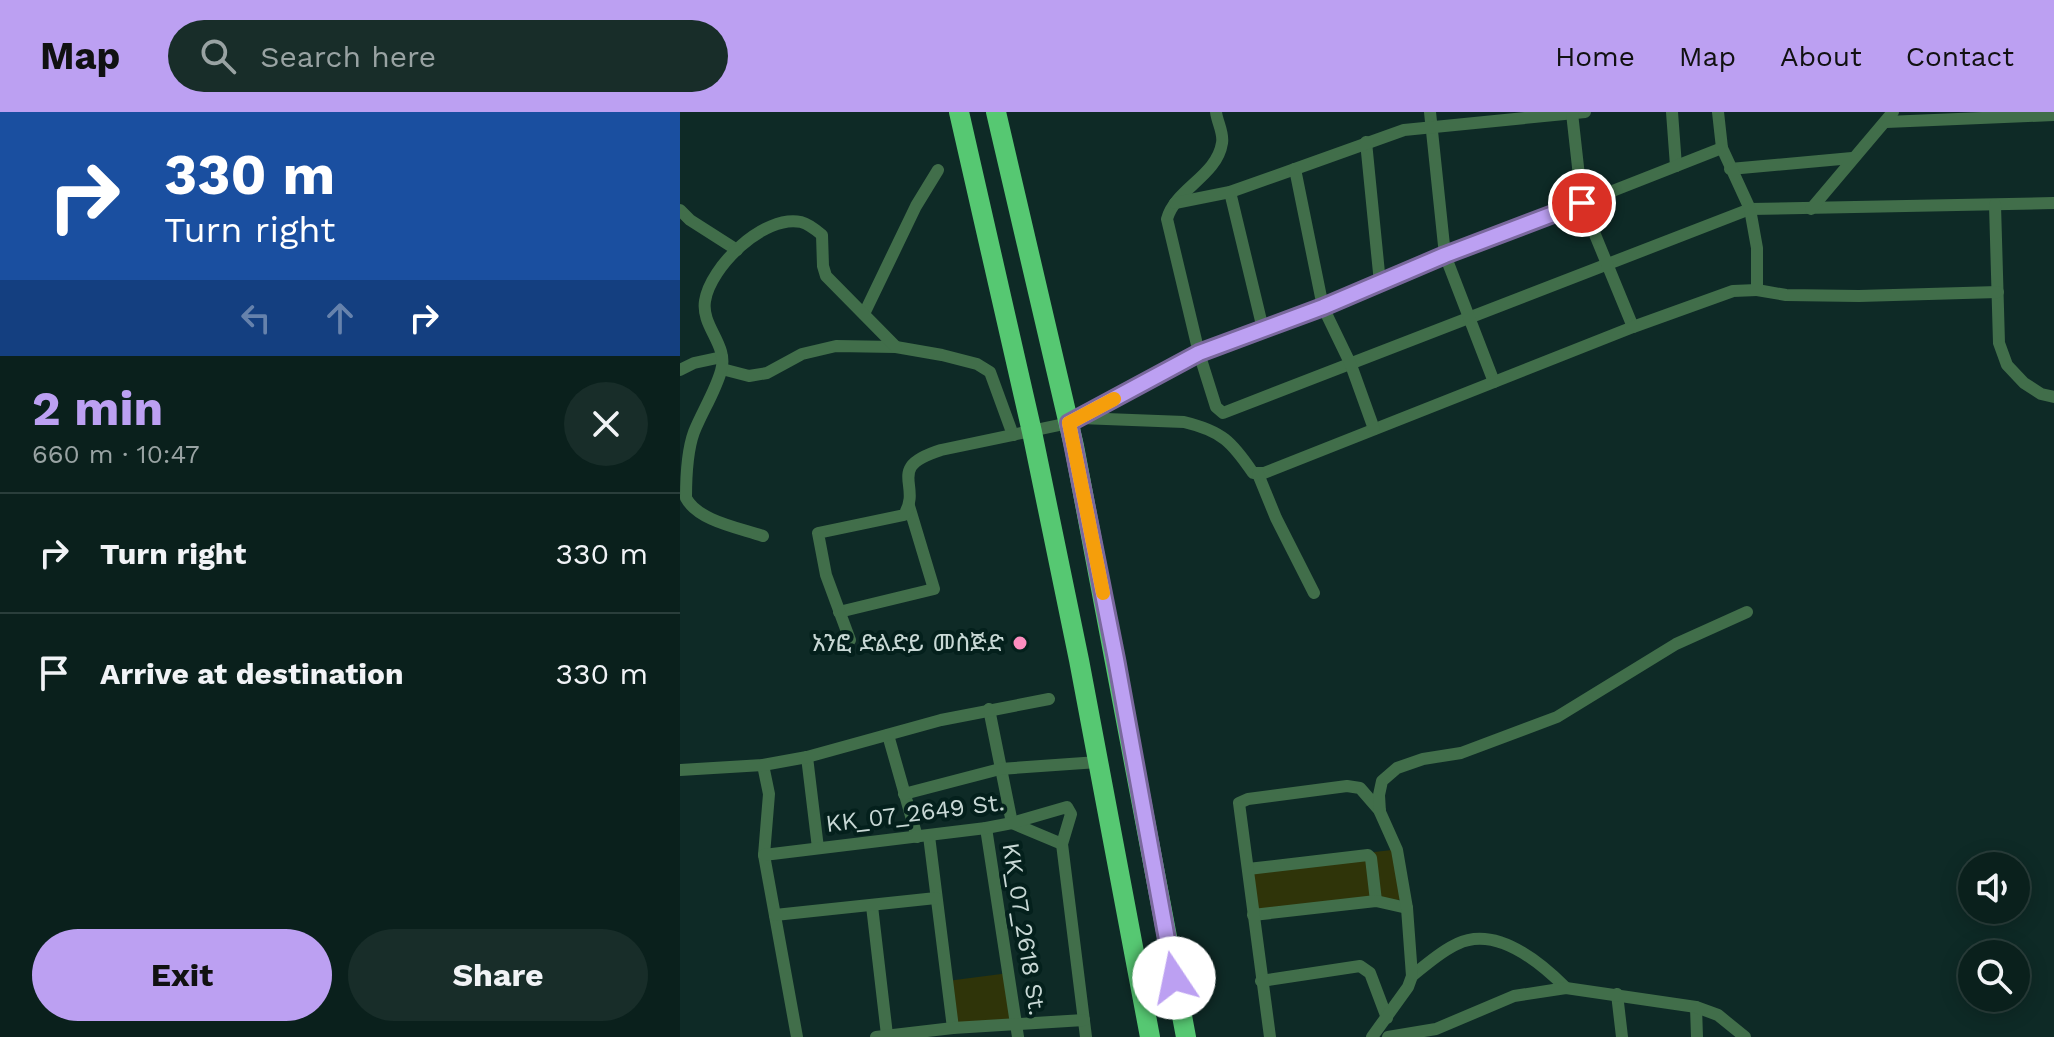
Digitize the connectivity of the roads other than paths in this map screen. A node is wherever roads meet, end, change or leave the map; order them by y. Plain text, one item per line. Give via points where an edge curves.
1 (959, 112) edge
2 (996, 112) edge
3 (1216, 112) edge
4 (1430, 112) edge
5 (1672, 112) edge
6 (1718, 112) edge
7 (1578, 113) edge
8 (2054, 115) edge
9 (1497, 116) edge
10 (1890, 117) edge
11 (1432, 126) junction
12 (1366, 142) junction
13 (1722, 148) junction
14 (1852, 158) junction
15 (1676, 166) junction
16 (1295, 169) junction
17 (1730, 169) junction
18 (938, 170) dead end
19 (1230, 192) junction
20 (1175, 203) junction
21 (1582, 203) junction
22 (2054, 203) edge
23 (1995, 205) junction
24 (1750, 209) junction
25 (1811, 209) junction
26 (680, 210) edge
27 (737, 250) junction
28 (1445, 255) junction
29 (1606, 263) junction
30 (1380, 283) junction
31 (1757, 290) junction
32 (1998, 292) junction
33 (1323, 307) junction
34 (864, 314) junction
35 (1467, 319) junction
36 (1633, 327) junction
37 (1263, 329) junction
38 (896, 347) junction
39 (1199, 353) junction
40 (722, 363) junction
41 (1351, 365) junction
42 (680, 370) edge
43 (1494, 382) junction
44 (2054, 397) edge
45 (1074, 420) junction
46 (1374, 429) junction
47 (1022, 434) junction
48 (1258, 474) junction
49 (909, 506) junction
50 (763, 536) dead end
51 (1314, 593) dead end
52 (839, 612) junction
53 (1747, 612) dead end
54 (850, 640) dead end
55 (1049, 699) dead end
56 (989, 709) junction
57 (888, 735) junction
58 (807, 757) junction
59 (1098, 762) junction
60 (763, 765) junction
61 (1000, 769) junction
62 (680, 770) edge
63 (904, 794) junction
64 (1380, 812) junction
65 (1012, 823) junction
66 (986, 828) junction
67 (923, 837) junction
68 (1062, 844) junction
69 (818, 848) junction
70 (764, 855) junction
71 (1248, 869) junction
72 (936, 898) junction
73 (1376, 901) junction
74 (872, 906) junction
75 (1407, 908) junction
76 (775, 915) junction
77 (1253, 915) junction
78 (1412, 976) junction
79 (1261, 981) junction
80 (1566, 988) junction
81 (1617, 994) junction
82 (1696, 1007) junction
83 (1387, 1018) junction
84 (1084, 1020) junction
85 (953, 1028) junction
86 (1017, 1031) edge
87 (881, 1036) edge
88 (1396, 1036) edge
89 (797, 1037) edge
90 (1086, 1037) edge
91 (1150, 1037) edge
92 (1186, 1037) edge
93 (1270, 1037) edge
94 (1372, 1037) edge
95 (1622, 1037) edge
96 (1697, 1037) edge
97 (1745, 1037) edge

1 - 47 highway
2 - 45 highway
3 - 20 street via 1223,139 1220,151
4 - 11 street
5 - 15 street
6 - 13 street
7 - 9 street
7 - 21 street
8 - 10 street
9 - 11 street
10 - 14 street
11 - 12 street
11 - 28 street
12 - 16 street
12 - 30 street
13 - 15 street
13 - 17 street
14 - 17 street
14 - 25 street
15 - 21 street
16 - 19 street
16 - 33 street
17 - 24 street
18 - 34 street
19 - 20 street
19 - 37 street
20 - 39 street via 1167,219
21 - 28 street
21 - 29 street
22 - 23 street
23 - 25 street
23 - 32 street
24 - 25 street
24 - 29 street
24 - 31 street
26 - 27 street
27 - 34 street via 766,229 802,222 822,235 826,276
27 - 40 street via 723,262 705,298 707,322
28 - 30 street
28 - 35 street
29 - 35 street
29 - 36 street
30 - 33 street
31 - 32 street via 1859,296
31 - 36 street via 1733,291
32 - 44 street via 1999,343 2007,365 2024,383
33 - 37 street
33 - 41 street
34 - 38 street
35 - 41 street
35 - 43 street
36 - 43 street
37 - 39 street
38 - 40 street via 836,346 749,376
38 - 47 street via 985,368
39 - 41 street via 1216,407 1223,413
39 - 45 street
40 - 42 street via 694,363
40 - 50 street via 692,436 686,498 690,507 720,522
41 - 46 street
43 - 46 street
45 - 47 street
45 - 48 street via 1201,426 1223,435
45 - 92 highway
46 - 48 street
47 - 49 street via 923,455 909,467
47 - 59 highway via 1057,555
48 - 51 street
49 - 52 street via 899,518 818,533
49 - 52 street via 934,589
52 - 54 street
53 - 64 street via 1676,644 1557,717 1461,753 1397,768 1382,781
55 - 56 street
56 - 57 street
56 - 61 street
57 - 58 street
57 - 63 street
58 - 60 street
58 - 69 street
59 - 61 street
59 - 91 highway
60 - 62 street
60 - 70 street via 769,794
61 - 63 street
61 - 65 street
63 - 67 street
64 - 71 street via 1360,788 1347,786 1248,799 1239,803
64 - 75 street via 1397,850
65 - 66 street, KK_07_2649 St.
65 - 68 street
65 - 68 street, KK_07_2649 St. via 1069,809
66 - 67 street, KK_07_2649 St.
66 - 86 street, KK_07_2618 St.
67 - 69 street, KK_07_2649 St.
67 - 72 street
68 - 84 street
69 - 70 street, KK_07_2649 St.
70 - 76 street
71 - 73 street via 1368,855
71 - 77 street
72 - 74 street
72 - 85 street
73 - 75 street
73 - 77 street
74 - 76 street
74 - 87 street
75 - 78 street
76 - 89 street
77 - 79 street
78 - 80 street via 1459,943 1474,939 1513,946
78 - 83 street
79 - 83 street via 1360,966 1370,973
79 - 93 street
80 - 81 street
80 - 88 street via 1514,996 1436,1029
81 - 82 street
81 - 95 street
82 - 96 street
82 - 97 street via 1718,1015
83 - 94 street
84 - 86 street
84 - 90 street
85 - 86 street
85 - 87 street

